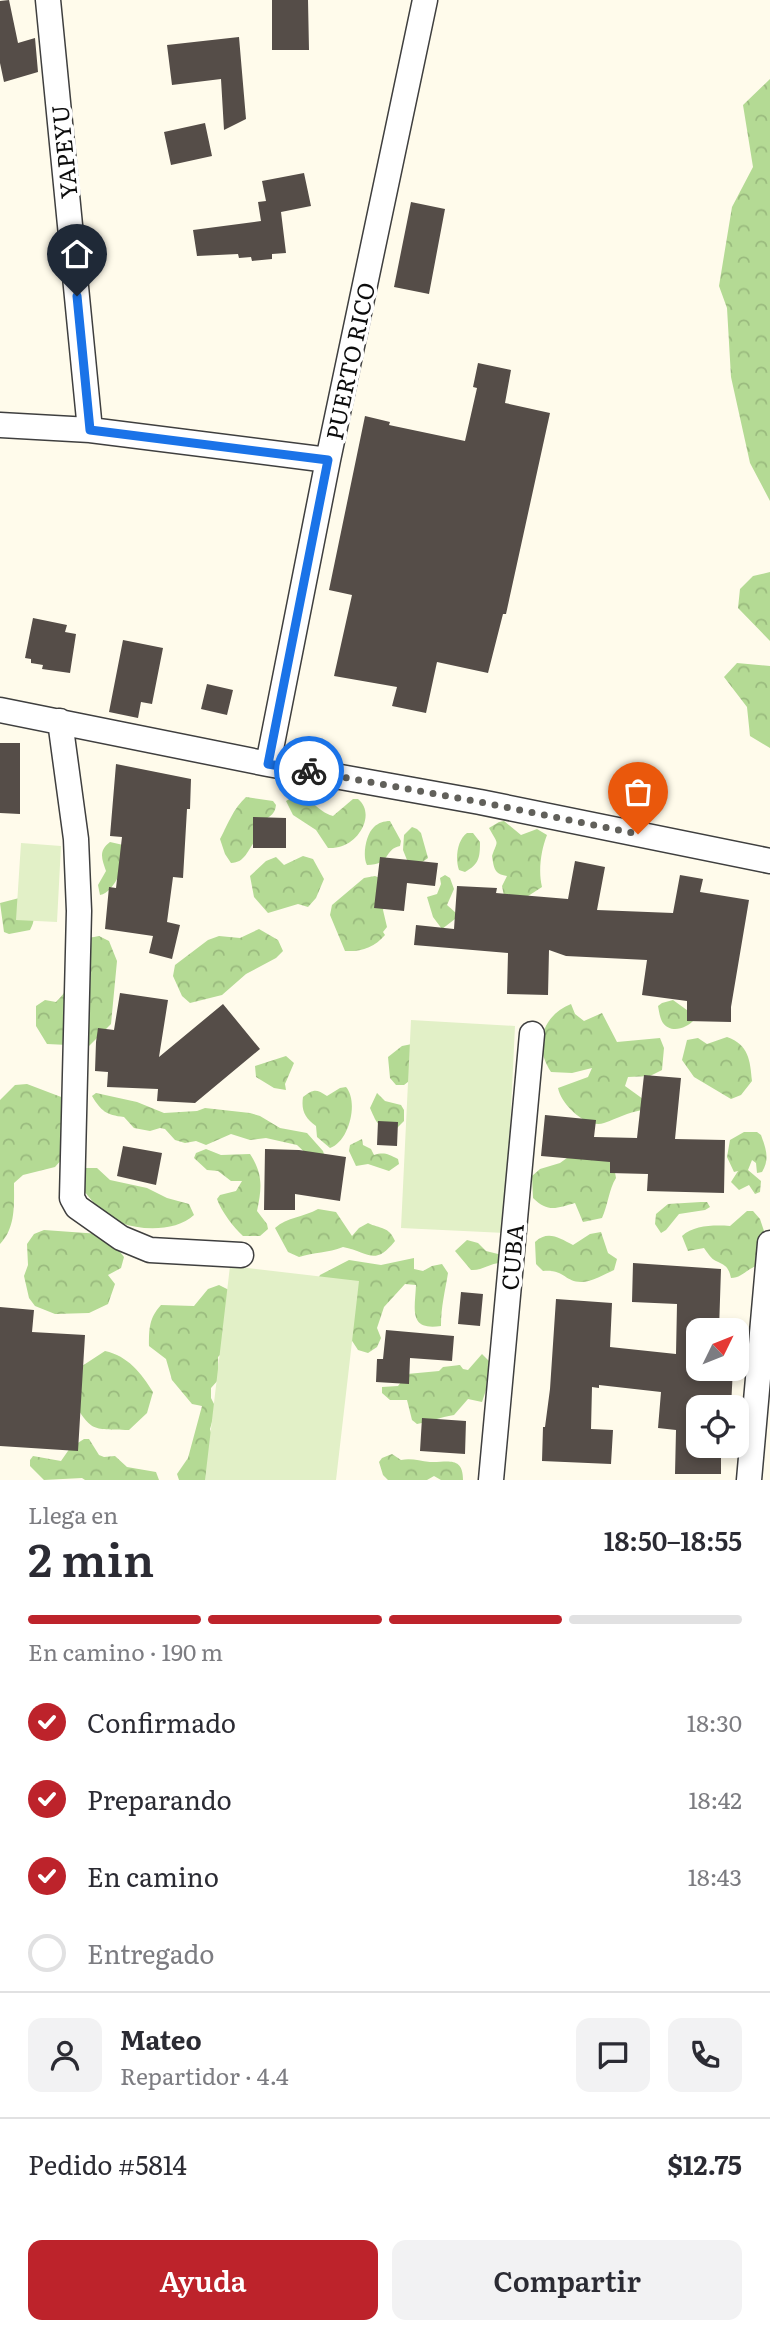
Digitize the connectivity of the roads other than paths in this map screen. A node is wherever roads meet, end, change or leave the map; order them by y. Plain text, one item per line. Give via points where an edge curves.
1 (47, 0) edge
2 (425, 0) edge
3 (0, 425) edge
4 (90, 430) junction
5 (328, 460) junction
6 (0, 710) edge
7 (60, 721) junction
8 (268, 764) junction
9 (770, 861) edge
10 (532, 1034) dead end
11 (770, 1243) edge
12 (241, 1255) dead end
13 (491, 1480) edge
14 (749, 1480) edge

1 - 4 street, YAPEYU
2 - 5 street, PUERTO RICO
3 - 4 street
4 - 5 street
5 - 8 street, PUERTO RICO
6 - 7 street
7 - 8 street
7 - 12 street via 76,839 79,911 72,1198 77,1207 121,1238 150,1250
8 - 9 street
10 - 13 street, CUBA
11 - 14 street

